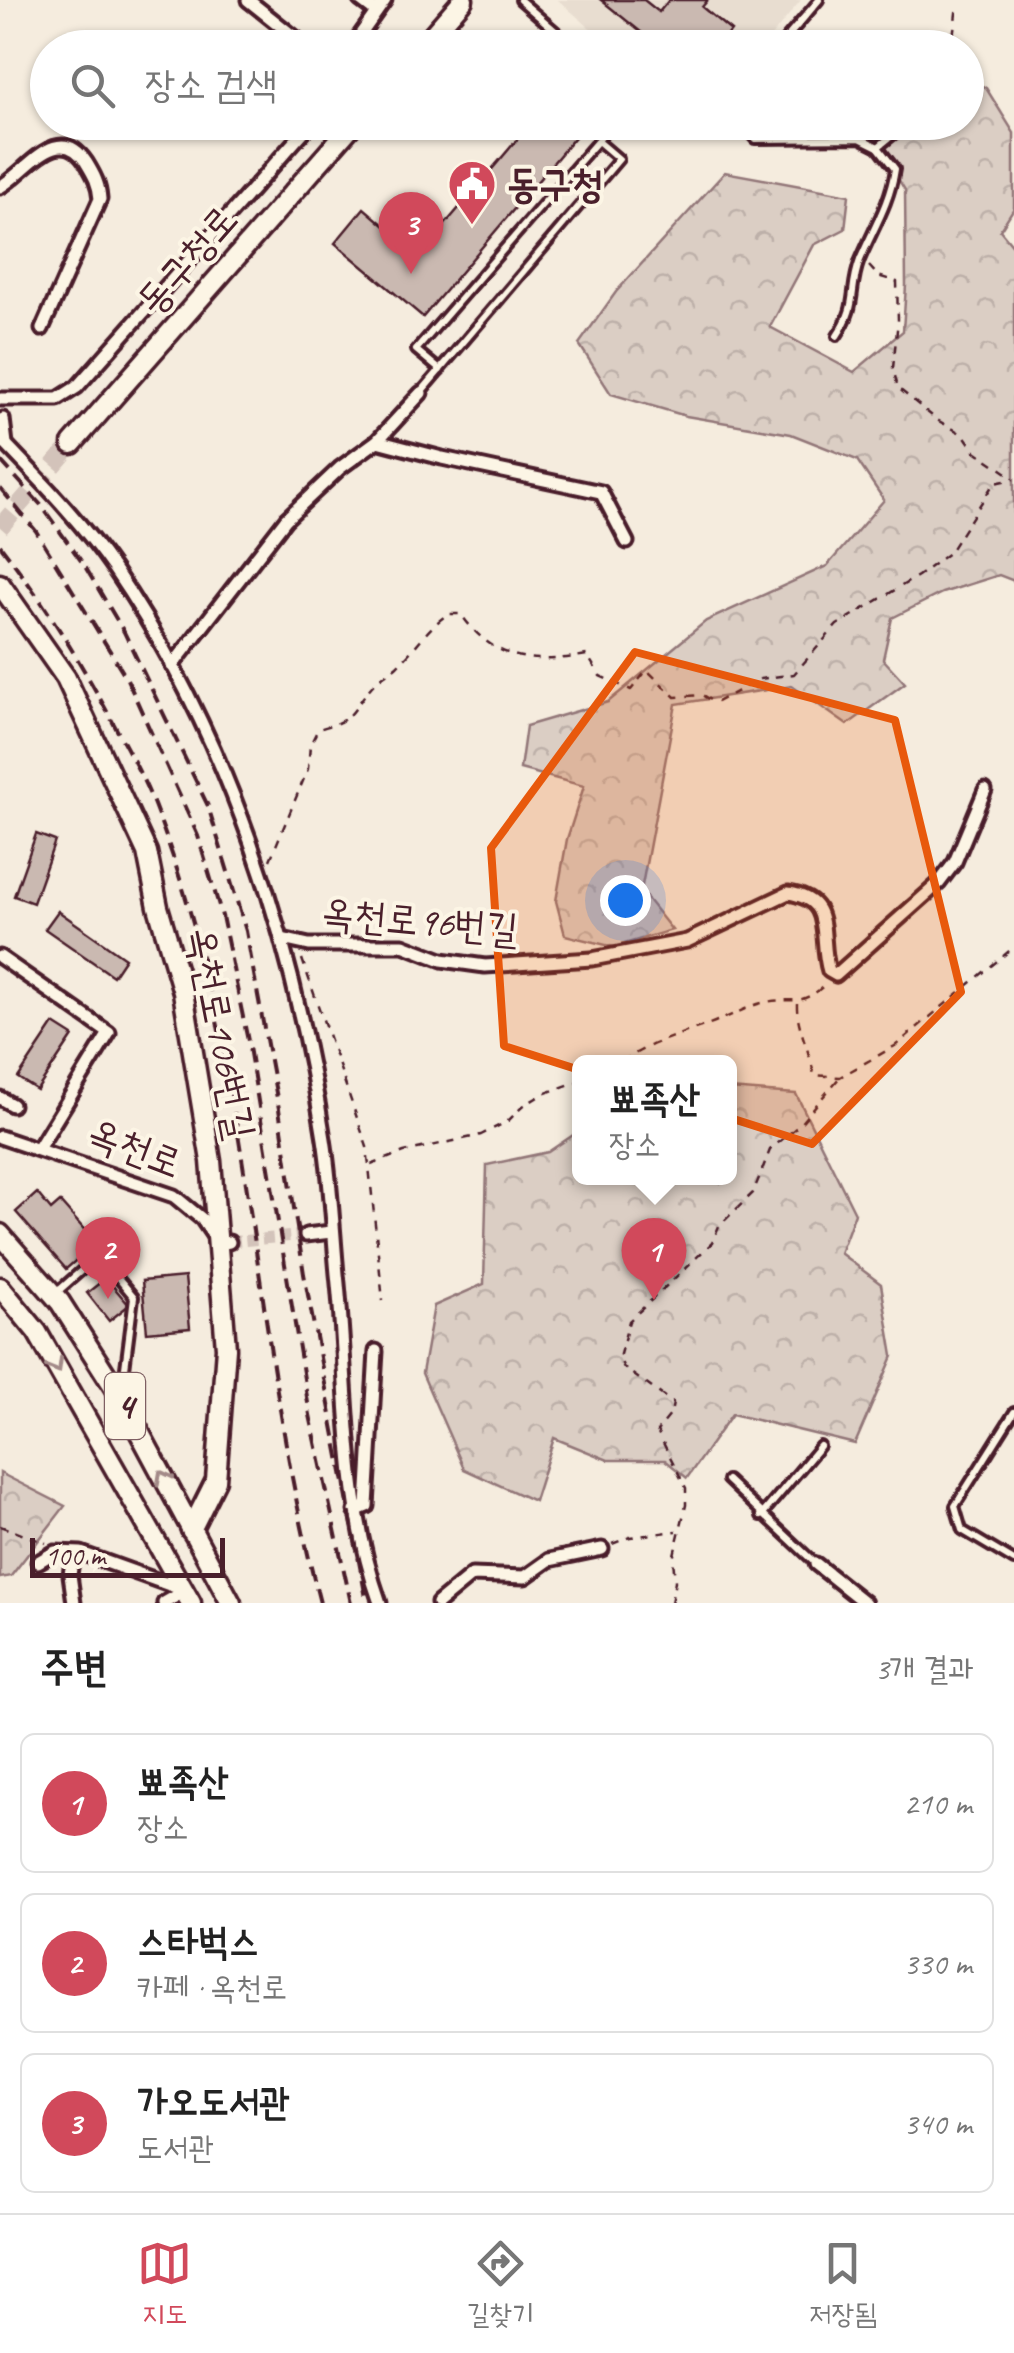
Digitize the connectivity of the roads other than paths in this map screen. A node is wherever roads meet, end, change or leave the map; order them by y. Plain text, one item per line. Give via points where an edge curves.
1 (248, 0) edge
2 (360, 0) edge
3 (386, 0) edge
4 (463, 0) edge
5 (520, 0) edge
6 (819, 0) edge
7 (376, 12) junction
8 (286, 30) edge
9 (364, 30) edge
10 (437, 30) edge
11 (554, 30) edge
12 (793, 30) edge
13 (296, 140) edge
14 (339, 140) edge
15 (864, 140) edge
16 (887, 140) edge
17 (598, 141) joint
18 (878, 147) junction
19 (2, 186) edge
20 (0, 201) edge
21 (42, 329) dead end
22 (836, 336) dead end
23 (440, 370) junction
24 (420, 393) joint
25 (2, 406) edge
26 (377, 440) junction
27 (3, 441) edge
28 (72, 444) tunnel mouth
29 (627, 542) dead end
30 (2, 590) edge
31 (172, 666) junction
32 (986, 790) dead end
33 (283, 941) junction
34 (0, 957) edge
35 (0, 1137) edge
36 (38, 1149) junction
37 (332, 1232) junction
38 (0, 1234) edge
39 (306, 1234) tunnel mouth
40 (224, 1243) junction
41 (0, 1286) edge
42 (54, 1295) junction
43 (376, 1351) dead end
44 (121, 1398) junction
45 (1014, 1412) edge
46 (820, 1446) dead end
47 (726, 1480) dead end
48 (355, 1511) junction
49 (761, 1516) junction
50 (191, 1530) junction
51 (602, 1549) road end
52 (67, 1552) junction
53 (38, 1562) dead end
54 (1014, 1562) edge
55 (816, 1564) joint
56 (188, 1597) edge
57 (74, 1603) edge
58 (164, 1603) edge
59 (231, 1603) edge
60 (380, 1603) edge
61 (438, 1603) edge
62 (865, 1603) edge

1 - 8 street
2 - 7 street
3 - 7 street
4 - 10 main road
5 - 11 lane
6 - 12 lane
7 - 9 street
13 - 25 street via 77,386 58,399
14 - 28 main road, 동구청로
15 - 18 lane
16 - 18 lane
17 - 23 lane via 619,159
17 - 23 lane via 416,350
18 - 22 lane via 895,169 892,190 861,258 850,316
19 - 20 street
19 - 21 street via 43,152 66,145 78,150 99,182 100,200
23 - 24 lane
24 - 26 street
25 - 27 street
26 - 29 street via 600,492
26 - 31 street via 286,519
27 - 31 street, 옥천로96번길 via 92,540
30 - 40 main road, 옥천로106번길 via 66,678 147,852 183,992
31 - 33 street, 옥천로96번길 via 221,770
32 - 33 street, 옥천로96번길 via 939,883 836,975 829,971 814,901 788,893 687,941 592,959 485,966 403,946
33 - 37 street, 옥천로96번길 via 325,1143
34 - 36 street via 110,1032
35 - 36 street, 옥천로
36 - 40 street, 옥천로 via 174,1196
37 - 39 street
37 - 48 street, 옥천로96번길
38 - 42 main road, 4
40 - 50 main road, 옥천로106번길 via 226,1348 216,1480
41 -> 56 main road, 4 via 37,1332
42 - 44 main road, 4
42 - 44 lane via 99,1255 134,1298
43 - 48 street via 367,1506
50 -> 44 main road, 4
45 - 54 lane via 955,1506 962,1530
46 - 49 lane
47 - 49 lane
48 - 60 street, 옥천로96번길
49 - 55 lane
50 - 59 main road, 4
51 - 61 street via 549,1560 525,1577 472,1575
52 - 53 street
52 - 56 street
52 - 57 street
55 - 62 street
56 - 58 street

